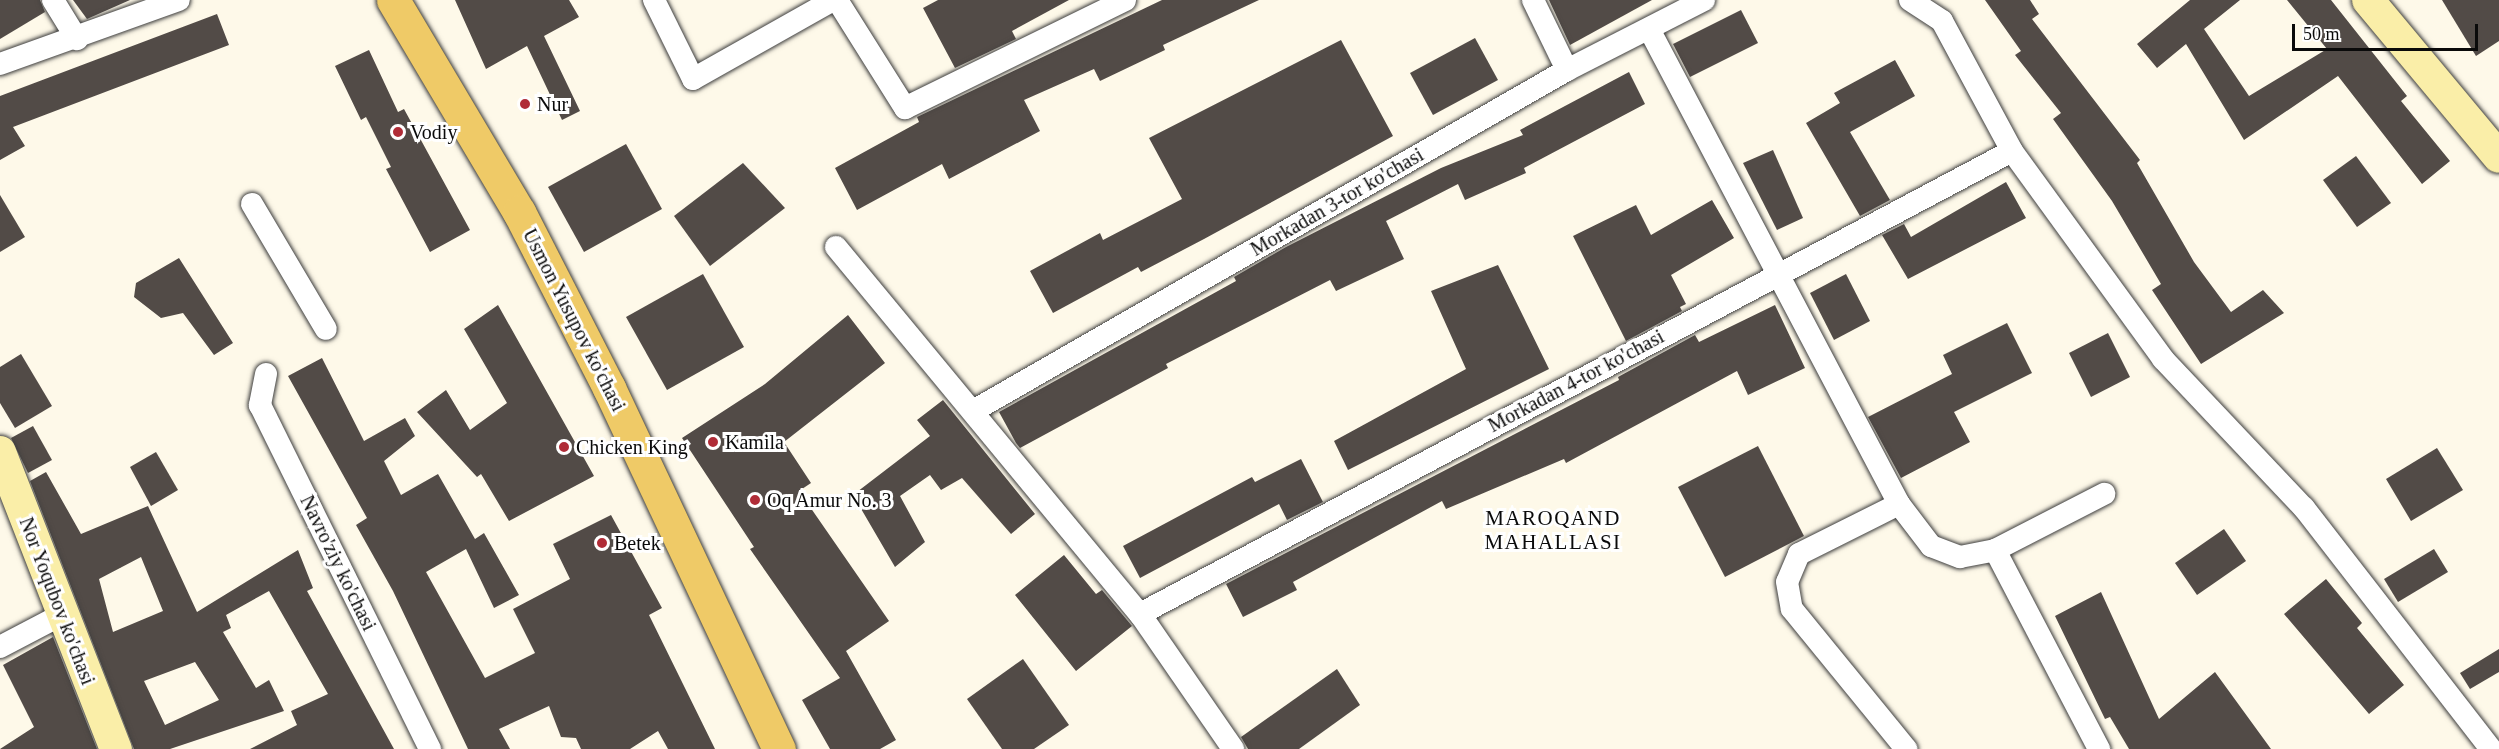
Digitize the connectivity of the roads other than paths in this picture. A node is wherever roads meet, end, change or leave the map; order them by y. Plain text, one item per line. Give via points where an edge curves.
1 (53, 0) edge
2 (179, 0) edge
3 (393, 0) edge
4 (654, 0) edge
5 (835, 0) edge
6 (1125, 0) edge
7 (1533, 0) edge
8 (1704, 0) edge
9 (1910, 0) edge
10 (2368, 0) edge
11 (1649, 29) junction
12 (77, 39) junction
13 (0, 64) edge
14 (1567, 70) junction
15 (2012, 152) junction
16 (2499, 157) edge
17 (252, 204) dead end
18 (836, 247) dead end
19 (1778, 273) junction
20 (326, 329) dead end
21 (266, 375) dead end
22 (973, 411) junction
23 (0, 452) edge
24 (2104, 494) dead end
25 (1899, 504) junction
26 (1995, 550) junction
27 (1140, 614) junction
28 (61, 615) junction
29 (0, 647) edge
30 (116, 749) edge
31 (430, 749) edge
32 (778, 749) edge
33 (1233, 749) edge
34 (1906, 749) edge
35 (2099, 749) edge
36 (2491, 749) edge

1 - 12 street
2 - 12 street
3 - 32 main road, Usmon Yusupov ko'chasi via 519,212 609,388
4 - 5 street via 693,79
5 - 6 street via 905,108
7 - 14 street
8 - 11 street, Morkadan 3-tor ko'chasi
9 - 15 street via 1942,21
10 - 16 street
11 - 14 street, Morkadan 3-tor ko'chasi
11 - 19 street
12 - 13 street
14 - 22 street, Morkadan 3-tor ko'chasi
15 - 19 street, Morkadan 4-tor ko'chasi
15 - 36 street via 2163,359 2304,508
17 - 20 street
18 - 22 street
19 - 25 street
19 - 27 street, Morkadan 4-tor ko'chasi
21 - 31 street, Navro'ziy ko'chasi via 260,405
22 - 27 street
23 - 28 street, Nor Yoqubov ko'chasi
24 - 26 street
25 - 26 street via 1931,546 1960,557
25 - 34 street via 1799,554 1787,582 1792,609
26 - 35 street
27 - 33 street
28 - 29 street
28 - 30 street, Nor Yoqubov ko'chasi

